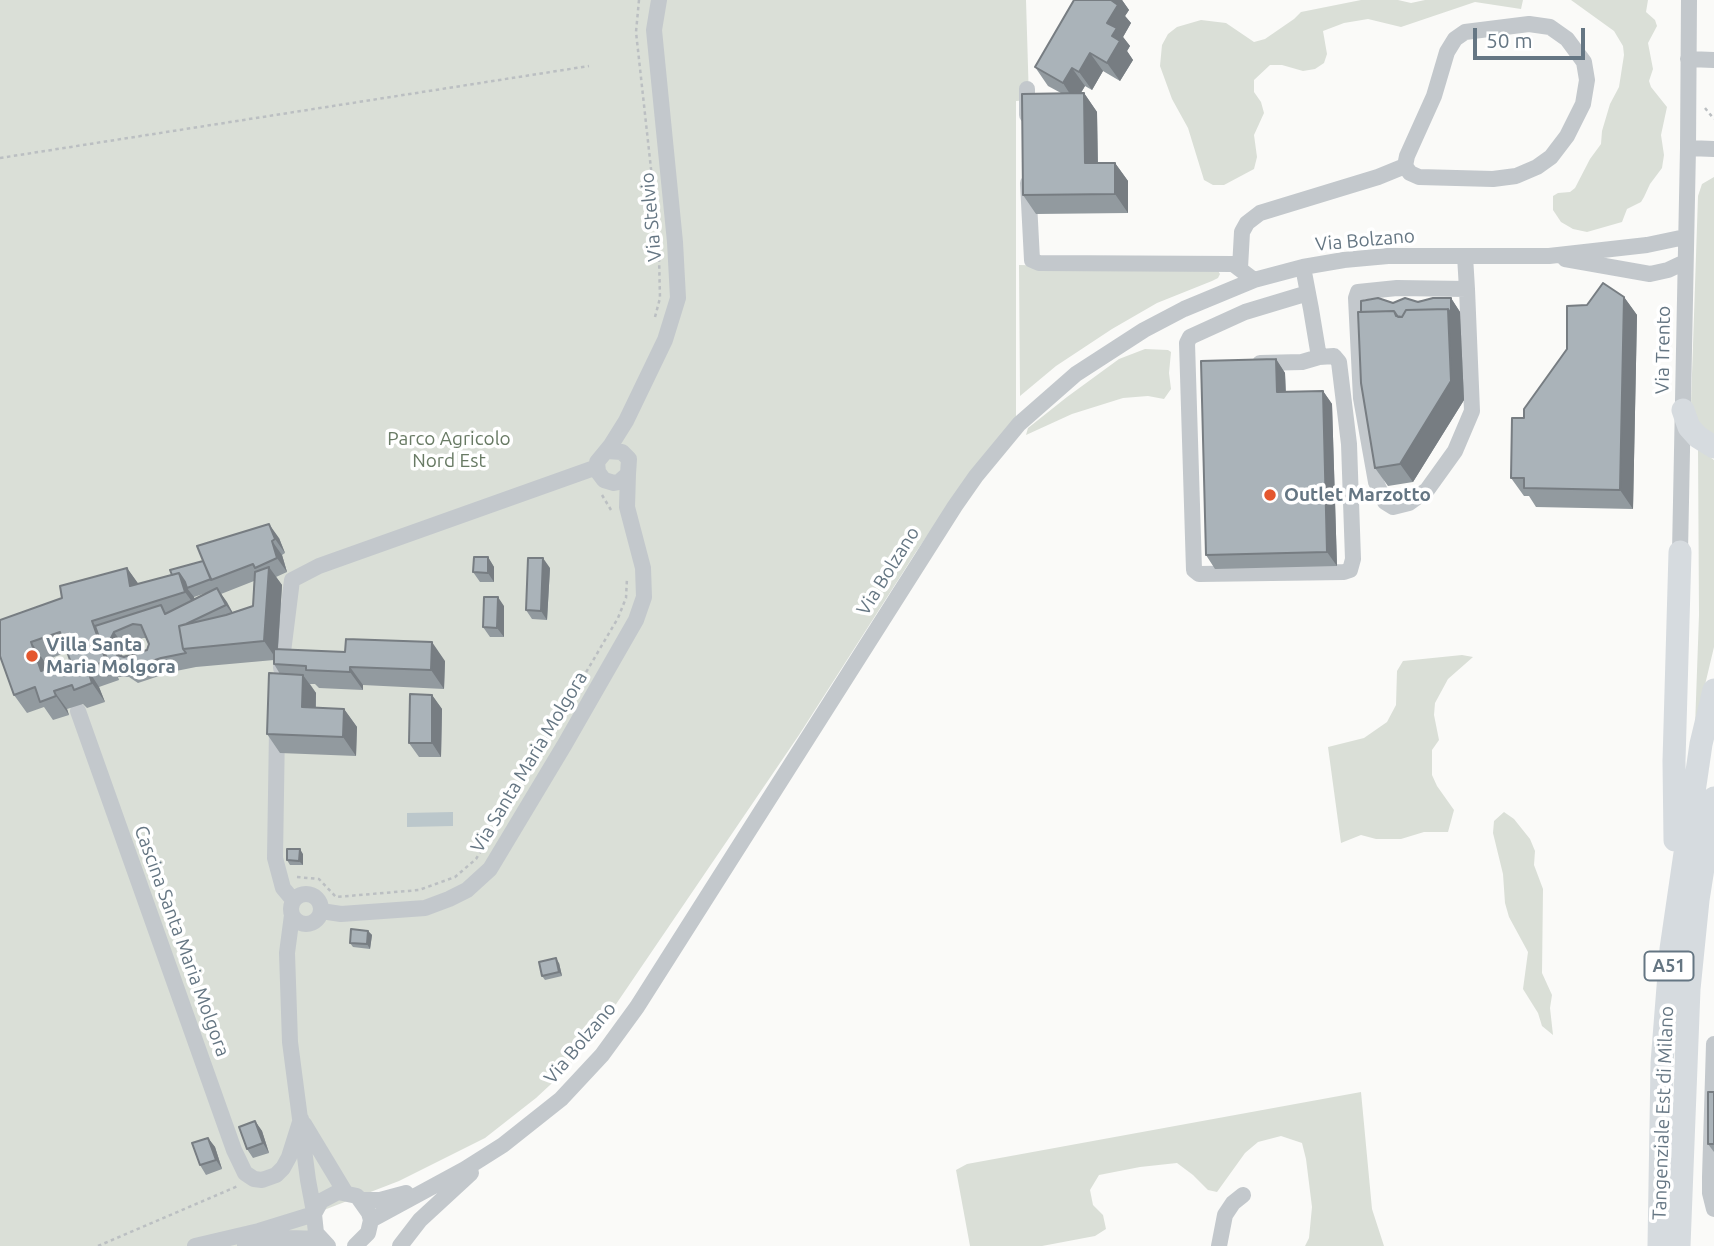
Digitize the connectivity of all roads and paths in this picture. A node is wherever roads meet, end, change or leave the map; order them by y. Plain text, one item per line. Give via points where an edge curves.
1 (639, 0) edge
2 (659, 0) edge
3 (1689, 0) edge
4 (1688, 59) junction
5 (1714, 60) edge
6 (589, 66) dead end
7 (1027, 89) dead end
8 (1702, 106) dead end
9 (1714, 119) edge
10 (1028, 128) edge
11 (1688, 148) junction
12 (1714, 149) edge
13 (0, 158) edge
14 (1405, 166) junction
15 (1028, 168) edge
16 (652, 178) dead end
17 (1685, 237) junction
18 (659, 245) dead end
19 (1465, 256) junction
20 (1549, 256) junction
21 (1685, 262) junction
22 (1303, 267) junction
23 (1240, 268) junction
24 (1254, 281) junction
25 (1467, 289) junction
26 (1308, 293) junction
27 (652, 325) dead end
28 (1319, 357) junction
29 (1248, 364) edge
30 (1207, 365) edge
31 (1187, 366) junction
32 (1683, 411) junction
33 (626, 421) junction
34 (1714, 447) edge
35 (607, 451) junction
36 (626, 455) junction
37 (592, 469) junction
38 (628, 474) junction
39 (608, 482) junction
40 (621, 513) junction
41 (1680, 552) joint
42 (627, 573) dead end
43 (279, 687) edge
44 (1714, 690) edge
45 (78, 711) dead end
46 (278, 714) edge
47 (1714, 798) edge
48 (1714, 862) edge
49 (289, 901) junction
50 (1687, 903) junction
51 (321, 911) junction
52 (1714, 1044) edge
53 (1713, 1091) edge
54 (301, 1119) junction
55 (491, 1154) junction
56 (1712, 1176) edge
57 (254, 1179) junction
58 (439, 1183) junction
59 (345, 1192) junction
60 (1243, 1195) dead end
61 (362, 1200) junction
62 (1714, 1209) edge
63 (314, 1213) junction
64 (368, 1233) edge
65 (323, 1242) edge
66 (98, 1246) edge
67 (195, 1246) edge
68 (238, 1246) edge
69 (355, 1246) edge
70 (400, 1246) edge
71 (1219, 1246) edge
72 (1659, 1246) edge
73 (1679, 1246) edge

1 - 16 path via 636,32
2 - 33 street, Via Stelvio via 654,30 678,298 665,340
3 - 4 street, Via Trento
4 - 5 street
4 - 11 street, Via Trento
6 - 13 path
7 - 10 street
8 - 9 path
11 - 12 street
11 - 17 street, Via Trento
14 - 14 street via 1419,177 1465,180 1516,176 1537,167 1567,136 1583,104 1587,80 1578,52 1550,27 1529,24 1465,32 1447,52
14 - 23 street via 1261,212 1242,232
15 - 23 street via 1032,260 1233,264
17 - 20 street via 1647,246
17 - 21 street, Via Trento
18 - 27 path via 660,298
19 - 20 street, Via Bolzano
19 - 22 street, Via Bolzano via 1388,256
19 - 25 street
20 - 21 street via 1650,274
21 - 32 street, Via Trento
22 - 24 street, Via Bolzano
22 - 26 street
23 - 24 street
24 - 55 street, Via Bolzano via 1184,309 1110,350 1045,400 1005,440 933,539 620,1032 561,1098
25 - 25 street via 1472,411 1455,451 1427,490 1409,503 1393,507 1385,502 1376,482 1361,398 1358,292
26 - 28 street
26 - 31 street via 1245,312 1190,337
28 - 29 street
28 - 31 street via 1334,356 1339,362 1349,444 1353,559 1344,572 1194,570
30 - 31 street
32 - 34 highway via 1689,427
32 - 41 street, Via Trento
33 - 35 street, Via Stelvio
33 - 36 street, Via Stelvio
35 - 36 street
35 - 37 street
36 - 38 street
37 - 39 street
37 - 40 path
37 - 43 street via 318,566 292,580
38 - 39 street via 620,482
38 - 40 street
39 - 40 street
40 - 51 street, Via Santa Maria Molgora via 643,568 644,597 636,621 490,869 467,890 425,908 341,914
41 - 50 highway via 1674,761
42 - 49 path via 618,618 476,859 456,877 419,890 336,897 319,879 292,878
44 - 50 highway, Tangenziale Est di Milano / A51 via 1701,744
45 - 57 street, Cascina Santa Maria Molgora via 234,1150 245,1173
46 - 49 street via 275,859
47 - 50 highway, Tangenziale Est di Milano / A51
48 - 50 highway
49 - 51 street via 301,894 312,895
49 - 51 street via 298,922 308,924
49 - 54 street via 290,1042
50 - 72 highway, Tangenziale Est di Milano / A51 via 1662,1063
50 - 73 highway, Tangenziale Est di Milano / A51
52 - 53 street
53 - 56 street
54 - 57 street via 283,1168 270,1178
54 - 59 street
54 - 63 street
55 - 58 street, Via Bolzano
55 - 70 street via 420,1220
56 - 62 street
57 - 66 path
58 - 61 street, Via Bolzano via 380,1200
58 - 64 street, Via Bolzano
59 - 61 street
59 - 63 street via 326,1196
60 - 71 street via 1225,1216
61 - 64 street via 369,1213
63 - 65 street via 313,1227
63 - 67 street
64 - 69 street, Via Bolzano
65 - 68 street via 289,1238

